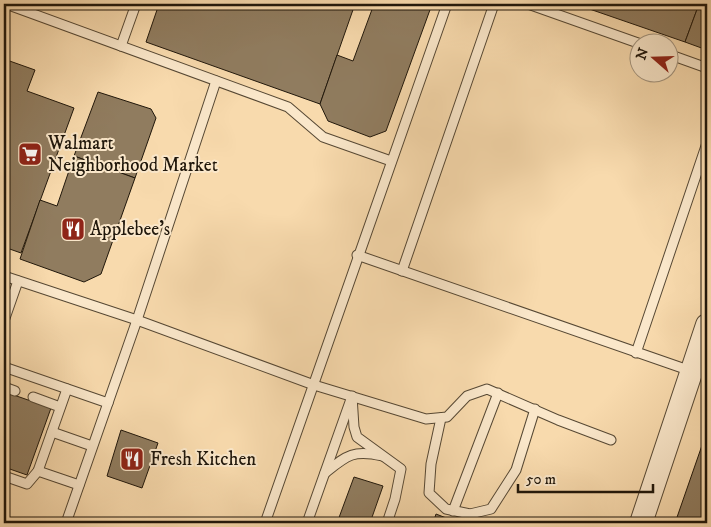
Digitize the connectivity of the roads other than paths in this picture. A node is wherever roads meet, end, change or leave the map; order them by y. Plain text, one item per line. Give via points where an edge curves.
1 (6, 4) edge
2 (136, 4) edge
3 (447, 4) edge
4 (494, 4) edge
5 (528, 4) edge
6 (628, 39) edge
7 (121, 46) junction
8 (678, 58) edge
9 (707, 68) edge
10 (216, 81) junction
11 (707, 143) edge
12 (391, 161) junction
13 (357, 255) junction
14 (402, 271) junction
15 (4, 276) edge
16 (18, 281) junction
17 (137, 320) junction
18 (4, 321) edge
19 (707, 325) edge
20 (636, 352) junction
21 (4, 367) edge
22 (691, 371) junction
23 (314, 385) junction
24 (4, 387) edge
25 (67, 389) junction
26 (15, 391) dead end
27 (498, 393) junction
28 (352, 396) junction
29 (33, 397) dead end
30 (108, 403) junction
31 (60, 407) junction
32 (535, 409) junction
33 (441, 418) junction
34 (52, 432) junction
35 (611, 440) dead end
36 (92, 446) junction
37 (385, 457) junction
38 (38, 471) junction
39 (325, 473) junction
40 (4, 476) edge
41 (79, 485) junction
42 (454, 511) junction
43 (66, 523) edge
44 (265, 523) edge
45 (308, 523) edge
46 (387, 523) edge
47 (641, 523) edge

1 - 7 lane
2 - 7 lane
3 - 12 lane
4 - 14 lane
5 - 6 lane
7 - 10 lane
8 - 9 lane
10 - 12 lane via 288,107 323,137
10 - 17 lane
11 - 20 lane
12 - 13 lane
13 - 14 lane
13 - 23 lane
14 - 20 lane
15 - 16 lane
16 - 17 lane
16 - 18 lane
17 - 23 lane
17 - 30 lane
19 - 22 street
20 - 22 lane
21 - 25 lane
22 - 47 street
23 - 28 lane
23 - 44 lane
24 - 26 lane
25 - 30 lane
25 - 31 lane
27 - 32 lane
27 - 33 lane via 487,389 467,396 447,417
27 - 42 lane
28 - 33 lane via 426,419
28 - 37 lane via 357,436
28 - 39 lane
29 - 31 lane
30 - 36 lane
31 - 34 lane
32 - 35 lane
32 - 42 lane via 516,470 491,509 470,514
33 - 42 lane via 431,464 429,493 446,509
34 - 36 lane
34 - 38 lane
36 - 41 lane
37 - 39 lane via 346,456
37 - 46 lane via 401,469
38 - 40 lane via 26,484
38 - 41 lane
39 - 45 lane
41 - 43 lane

